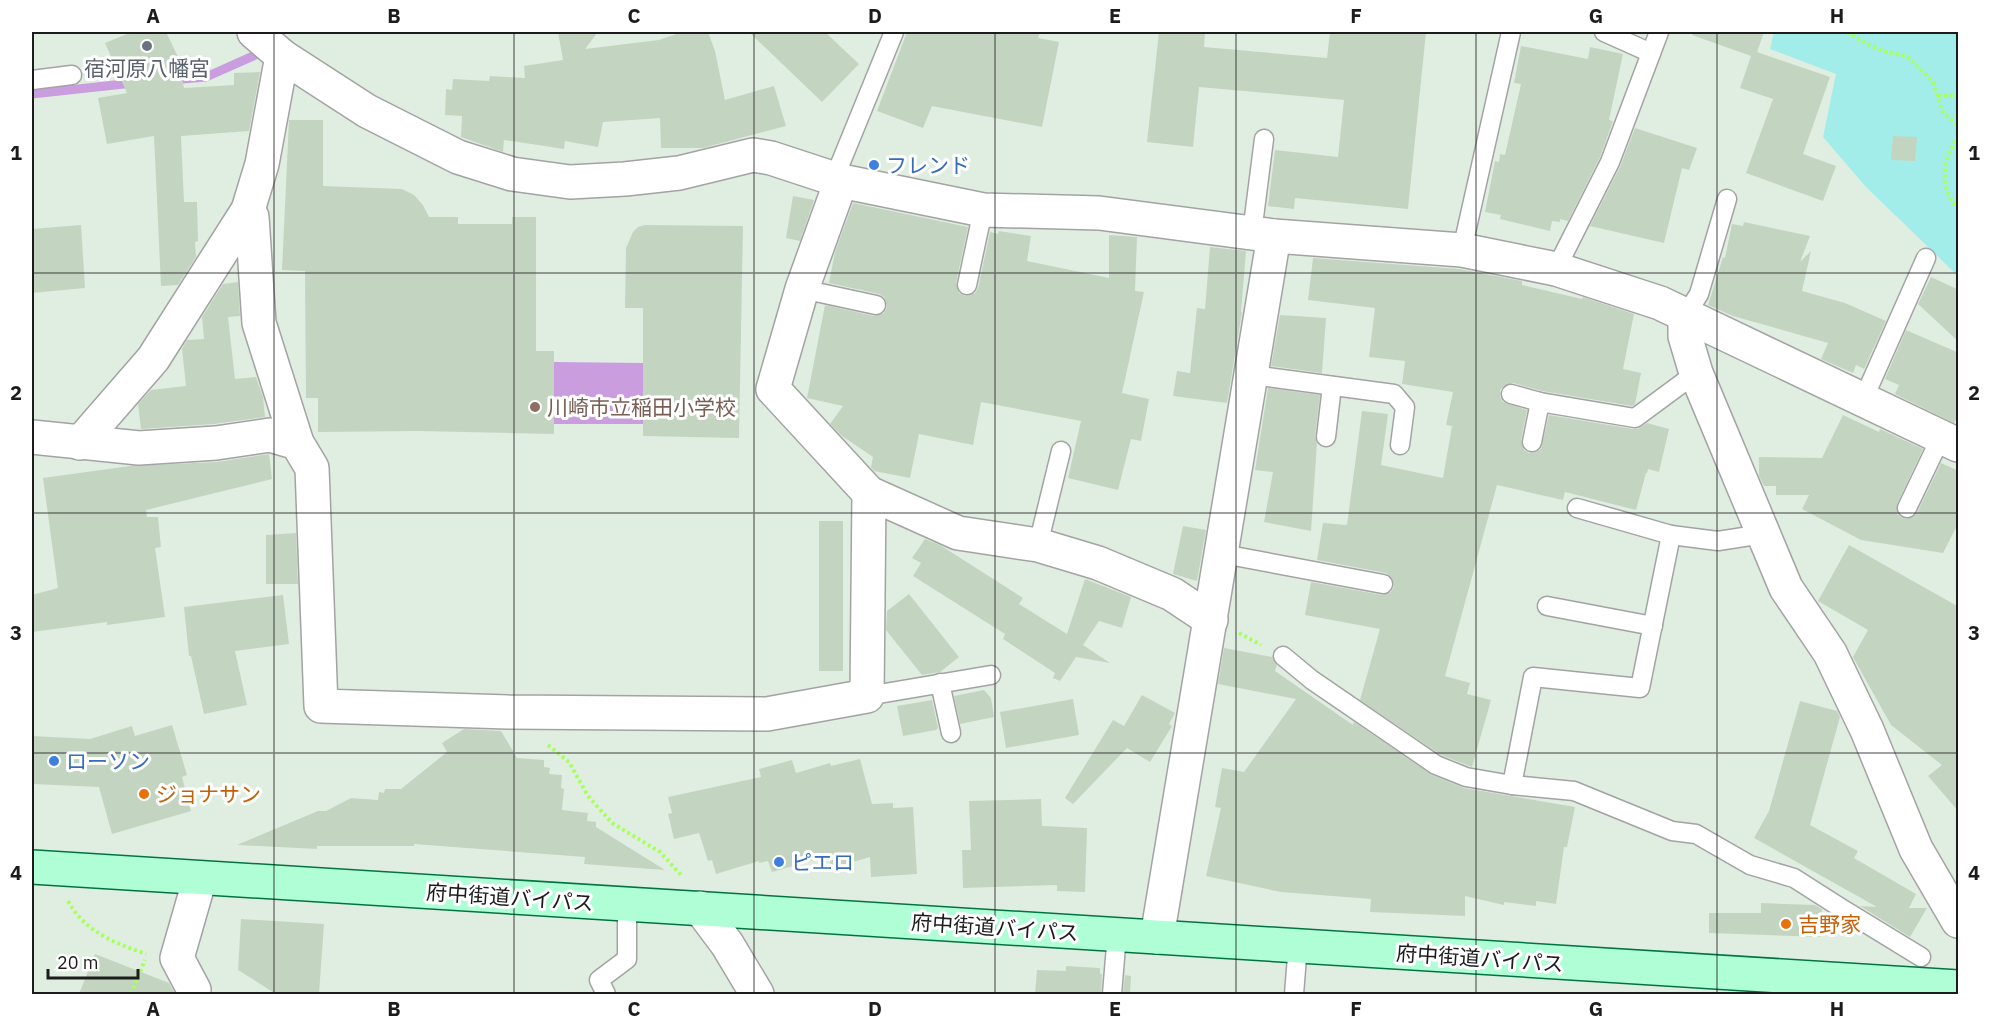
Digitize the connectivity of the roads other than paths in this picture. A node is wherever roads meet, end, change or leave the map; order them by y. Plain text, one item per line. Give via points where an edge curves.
1 (254, 32) edge
2 (894, 32) edge
3 (1511, 32) edge
4 (1604, 32) edge
5 (1659, 32) edge
6 (1651, 53) junction
7 (282, 56) junction
8 (72, 75) dead end
9 (32, 80) edge
10 (1264, 139) dead end
11 (838, 180) junction
12 (1727, 199) dead end
13 (248, 210) junction
14 (983, 210) junction
15 (1263, 234) junction
16 (1462, 250) junction
17 (1926, 258) dead end
18 (1556, 269) junction
19 (967, 285) dead end
20 (802, 289) junction
21 (876, 305) dead end
22 (1685, 316) junction
23 (1696, 373) junction
24 (1252, 375) junction
25 (1332, 386) junction
26 (1511, 394) dead end
27 (1863, 400) junction
28 (1540, 402) junction
29 (32, 437) edge
30 (1326, 437) dead end
31 (297, 442) junction
32 (1532, 442) dead end
33 (1954, 442) edge
34 (80, 443) junction
35 (1400, 445) dead end
36 (1061, 452) dead end
37 (869, 493) junction
38 (1577, 508) dead end
39 (1907, 508) dead end
40 (1671, 534) junction
41 (1763, 534) junction
42 (1038, 545) junction
43 (1223, 554) junction
44 (1383, 584) dead end
45 (1547, 606) dead end
46 (1211, 620) junction
47 (1653, 626) junction
48 (1283, 656) road end
49 (991, 675) dead end
50 (940, 683) junction
51 (867, 696) junction
52 (951, 733) dead end
53 (1512, 785) junction
54 (32, 867) edge
55 (200, 878) junction
56 (694, 895) junction
57 (627, 904) junction
58 (1959, 921) edge
59 (1117, 934) junction
60 (1157, 937) junction
61 (1298, 945) junction
62 (1921, 957) dead end
63 (1959, 987) edge
64 (1900, 989) edge
65 (193, 994) edge
66 (606, 994) edge
67 (758, 994) edge
68 (1112, 994) edge
69 (1294, 994) edge

1 - 7 street
2 - 11 lane
3 - 16 lane
4 - 6 lane
5 - 6 lane
6 - 18 lane via 1610,162
7 - 11 street via 411,135 458,157 512,174 570,182 625,179 679,173 753,155
7 - 13 street via 262,164
8 - 9 lane
10 - 15 lane
11 - 14 street
11 - 20 street
12 - 22 lane via 1699,294
13 - 31 street via 252,217 259,323
13 - 34 street via 153,358
14 - 15 street via 1099,213
14 - 19 lane
15 - 16 street
15 - 24 street
16 - 18 street
17 - 27 lane
18 - 22 street via 1660,303
20 - 21 lane
20 - 37 street via 773,389
22 - 23 street via 1685,336
22 - 27 street
23 - 28 lane via 1635,418
23 - 41 street
24 - 25 lane
24 - 43 street
25 - 30 lane
25 - 35 lane via 1394,394 1404,407
26 - 28 lane
27 - 33 street
28 - 32 lane
29 - 34 street
31 - 34 street via 270,435 139,448
31 - 51 street via 312,468 321,706 767,714
33 - 39 lane
36 - 42 lane
37 - 42 street via 958,532
37 - 51 street
38 - 40 lane
40 - 41 lane via 1718,542
40 - 47 lane
41 - 58 street via 1786,588 1830,653 1916,849
42 - 46 street via 1098,563 1172,594
43 - 44 lane
43 - 46 street
45 - 47 lane
46 - 60 street
47 - 53 lane via 1640,688 1533,677
48 - 53 lane via 1436,765 1466,777
49 - 50 lane
50 - 51 lane
50 - 52 lane
53 - 62 lane via 1574,791 1672,831 1696,834 1750,865 1794,878
54 - 55 street, 府中街道バイパス
55 - 57 street, 府中街道バイパス
55 - 65 street via 177,958
56 - 57 street, 府中街道バイパス
56 - 59 street, 府中街道バイパス
56 - 67 street
57 - 66 lane via 627,959 599,980
59 - 60 street, 府中街道バイパス
59 - 68 lane
60 - 61 street, 府中街道バイパス
61 - 64 street, 府中街道バイパス
61 - 69 lane
63 - 64 street, 府中街道バイパス

